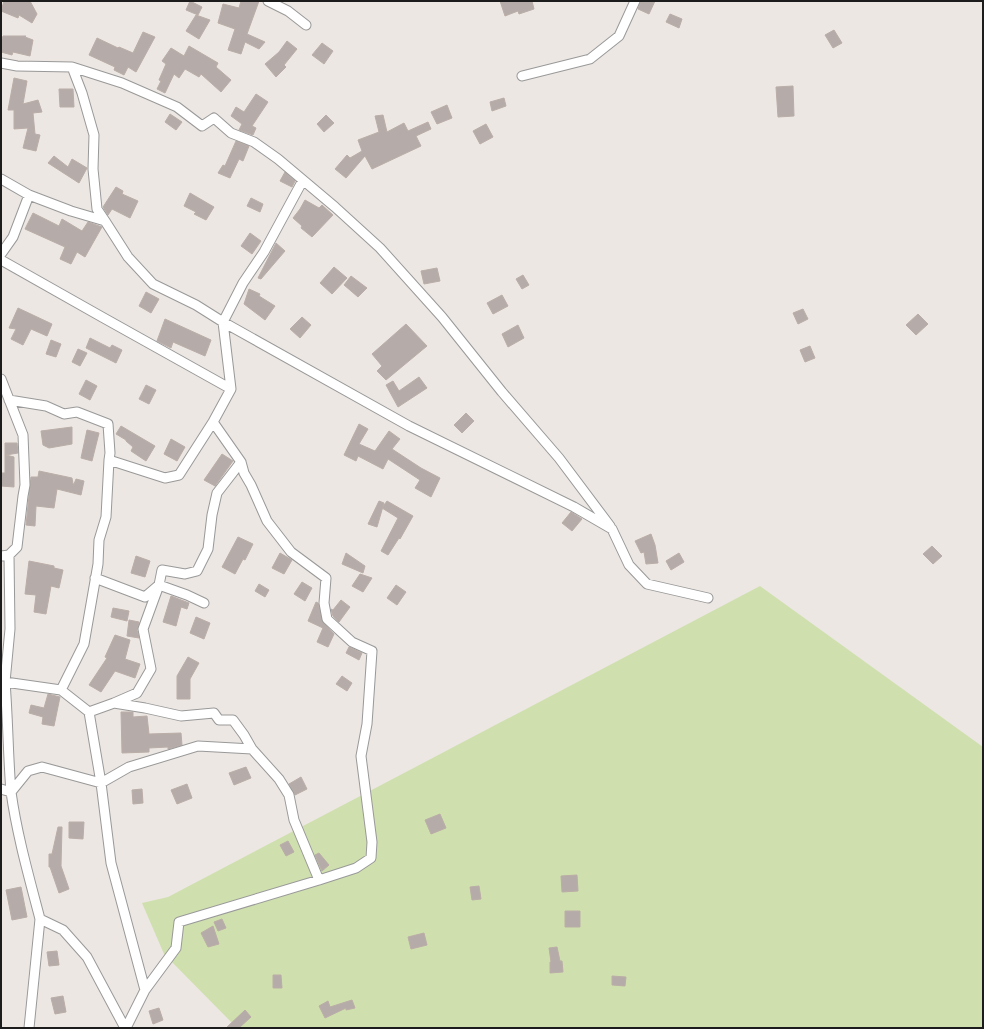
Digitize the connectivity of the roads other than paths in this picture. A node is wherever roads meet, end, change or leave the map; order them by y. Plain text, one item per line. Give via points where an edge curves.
1 (268, 1) edge
2 (635, 1) edge
3 (306, 25) dead end
4 (1, 63) edge
5 (72, 67) junction
6 (522, 76) dead end
7 (1, 179) edge
8 (303, 180) junction
9 (29, 195) junction
10 (105, 221) junction
11 (1, 254) edge
12 (1, 260) edge
13 (223, 322) junction
14 (1, 379) edge
15 (230, 389) junction
16 (9, 400) junction
17 (213, 422) junction
18 (109, 460) junction
19 (241, 462) junction
20 (612, 529) junction
21 (5, 556) edge
22 (95, 578) junction
23 (159, 584) junction
24 (708, 598) dead end
25 (204, 603) dead end
26 (5, 682) junction
27 (61, 690) junction
28 (114, 703) junction
29 (89, 712) junction
30 (252, 748) junction
31 (101, 783) junction
32 (1, 789) edge
33 (11, 792) junction
34 (319, 880) junction
35 (40, 919) junction
36 (145, 990) junction
37 (29, 1028) edge
38 (126, 1028) edge

1 - 3 street
2 - 6 street via 619,36 590,59
4 - 5 street via 17,66
5 - 8 street via 122,83 177,107 202,126 214,118 231,133 254,142
5 - 10 street via 94,135 93,169 97,209
7 - 9 street
8 - 13 street
8 - 20 street via 380,248 442,317 559,458
9 - 10 street
9 - 11 street via 13,237
10 - 13 street via 128,257 153,284 196,305
12 - 15 street
13 - 15 street
13 - 20 street via 409,426 574,507
14 - 16 street
15 - 17 street
16 - 18 street via 46,406 64,414 77,412 108,424
16 - 21 street via 23,435 26,485 16,546
17 - 18 street via 179,475 165,478
17 - 19 street
18 - 22 street via 106,517 99,540
19 - 23 street via 217,493 208,548 197,570 185,574 162,570
19 - 34 street via 267,521 291,552 326,578 324,603 327,619 352,642 372,651 367,724 361,756 372,842 371,858 356,868
20 - 24 street via 628,565 647,584
21 - 26 street via 10,629
22 - 23 street via 145,597
22 - 27 street via 84,644
23 - 25 street
23 - 28 street via 143,630 150,669 137,692
26 - 27 street
26 - 33 street
27 - 29 street
28 - 29 street
28 - 30 street via 182,716 214,713 219,720 233,720
29 - 31 street
30 - 31 street via 198,746 129,767
30 - 34 street via 279,779 289,795 294,820
31 - 33 street via 42,767 28,771
31 - 36 street via 111,863
32 - 33 street
33 - 35 street
34 - 36 street via 179,922 176,948
35 - 37 street
35 - 38 street via 62,930 88,957
36 - 38 street

